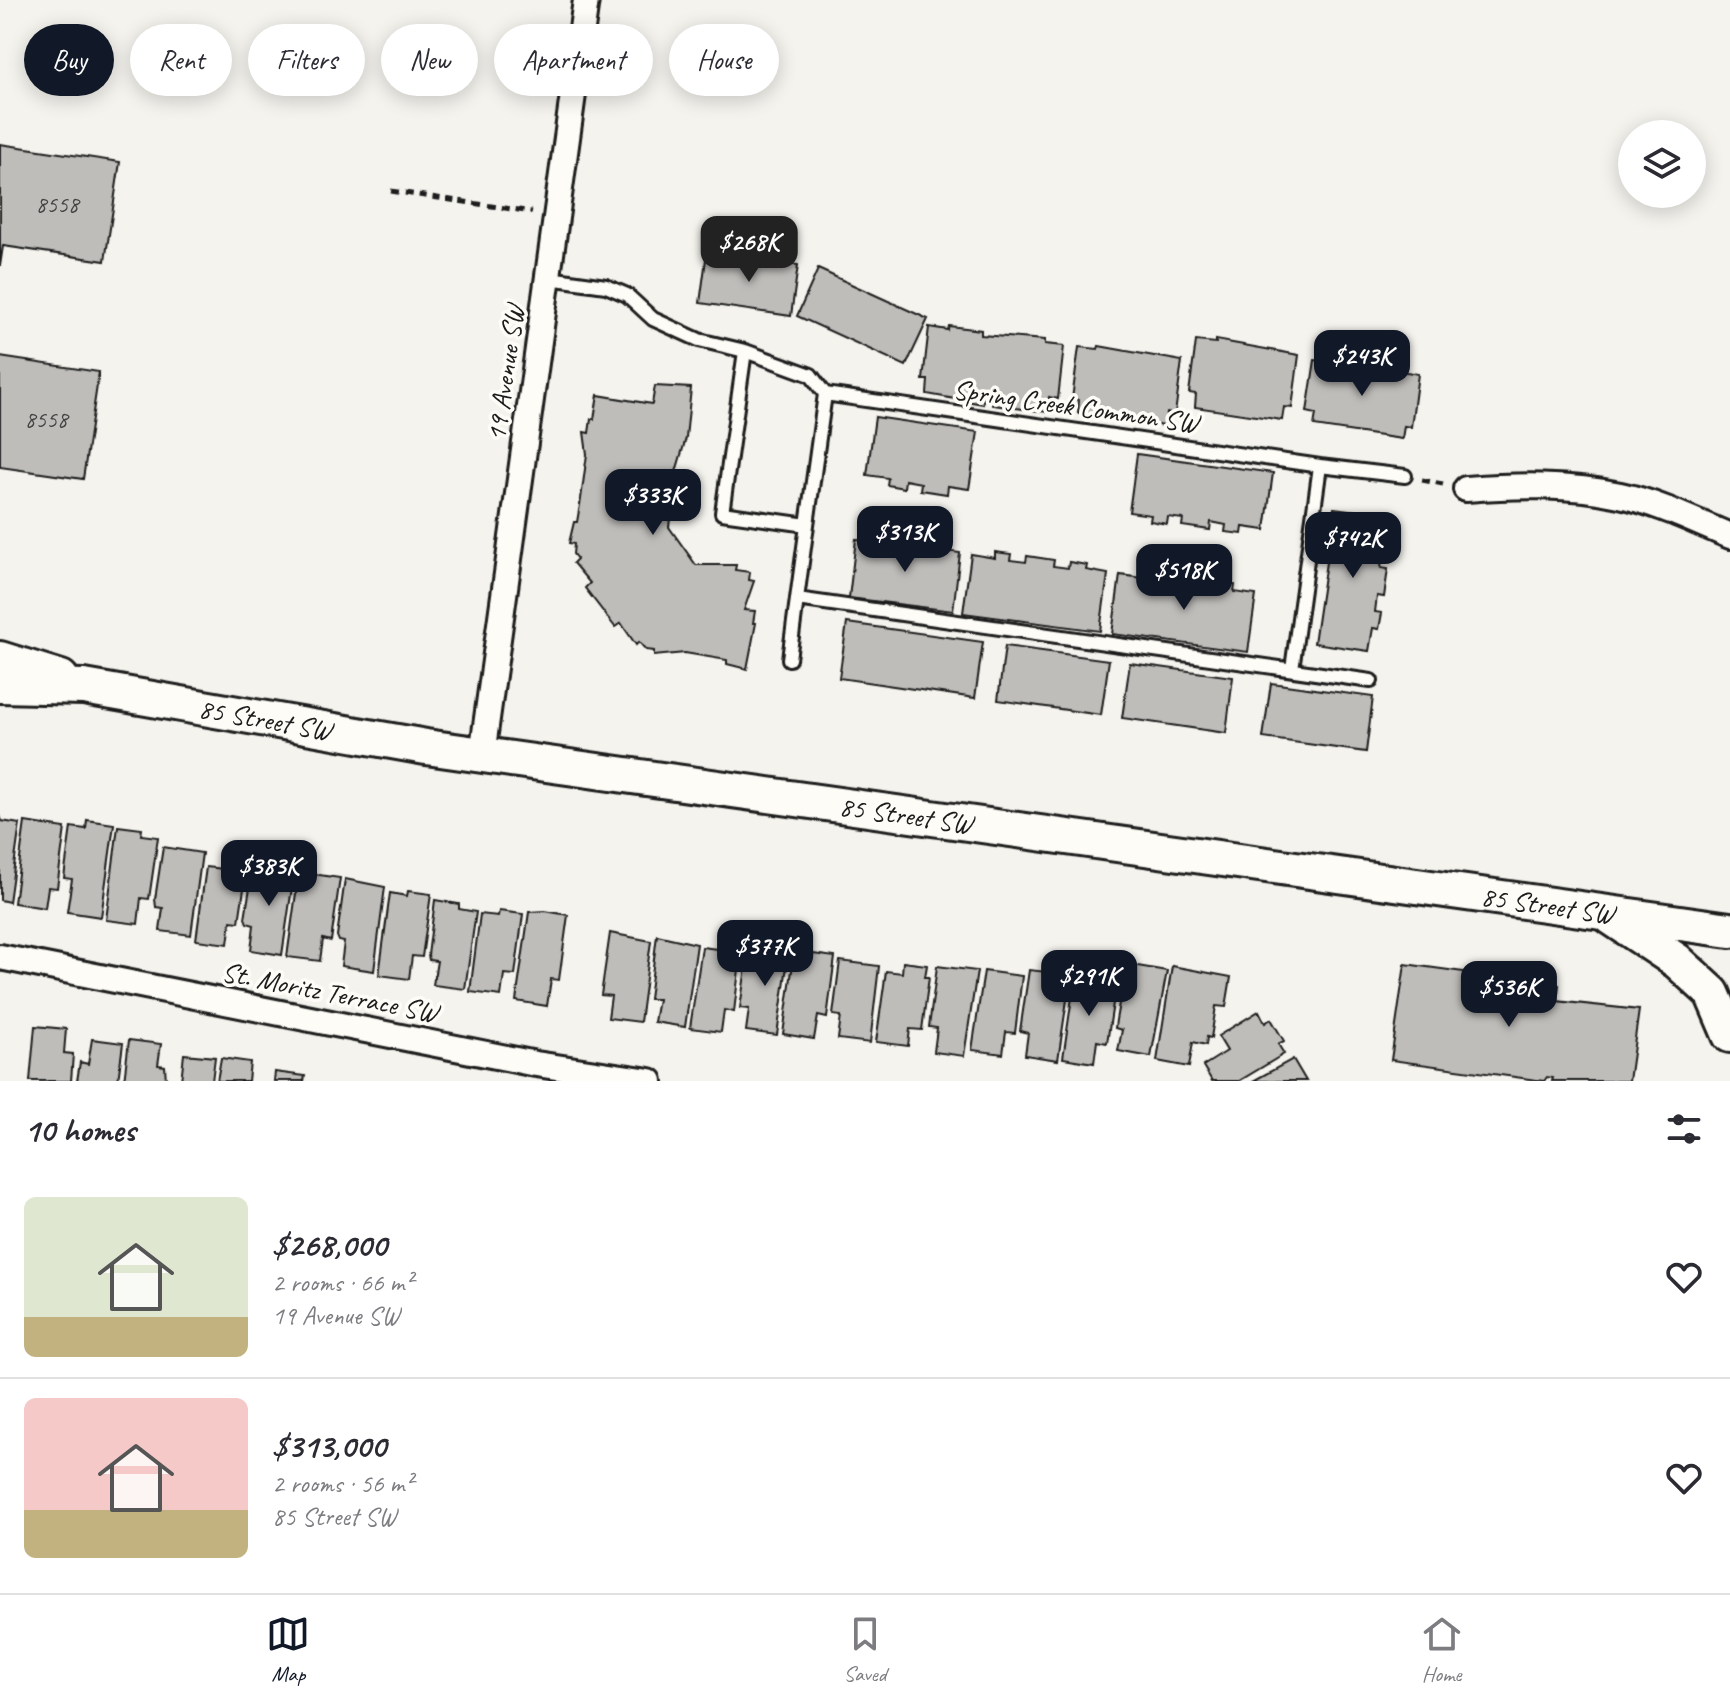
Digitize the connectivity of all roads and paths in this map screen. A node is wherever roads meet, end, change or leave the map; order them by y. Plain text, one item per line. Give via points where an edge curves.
1 (586, 0) edge
2 (391, 191) dead end
3 (557, 216) junction
4 (549, 278) junction
5 (745, 351) junction
6 (825, 394) junction
7 (1320, 466) junction
8 (1405, 476) joint
9 (1466, 489) joint
10 (807, 525) junction
11 (1730, 536) edge
12 (797, 599) junction
13 (0, 659) edge
14 (789, 659) dead end
15 (1292, 669) junction
16 (1371, 681) dead end
17 (0, 685) edge
18 (84, 687) junction
19 (482, 755) junction
20 (1604, 912) junction
21 (1730, 930) edge
22 (0, 957) edge
23 (1730, 1035) edge
24 (593, 1078) edge
25 (648, 1081) edge

1 - 3 street, 19 Avenue SW
2 - 3 path
3 - 4 street, 19 Avenue SW
4 - 5 lane via 606,286 627,295 653,319 699,340
4 - 19 street, 19 Avenue SW
5 - 6 lane via 811,375
5 - 10 lane via 722,513
6 - 7 lane, Spring Creek Common SW
6 - 10 lane
7 - 8 lane, Spring Creek Common SW
7 - 15 lane
8 - 9 path
9 - 11 street via 1514,485 1622,495
10 - 12 lane
12 - 14 lane
12 - 15 lane
13 - 18 street, 85 Street SW
15 - 16 lane
17 - 18 street, 85 Street SW
18 - 19 street, 85 Street SW
19 - 20 street, 85 Street SW
20 - 21 street, 85 Street SW
20 - 23 street via 1677,961 1712,993
22 - 24 street, St. Moritz Terrace SW
24 - 25 street, St. Moritz Terrace SW

